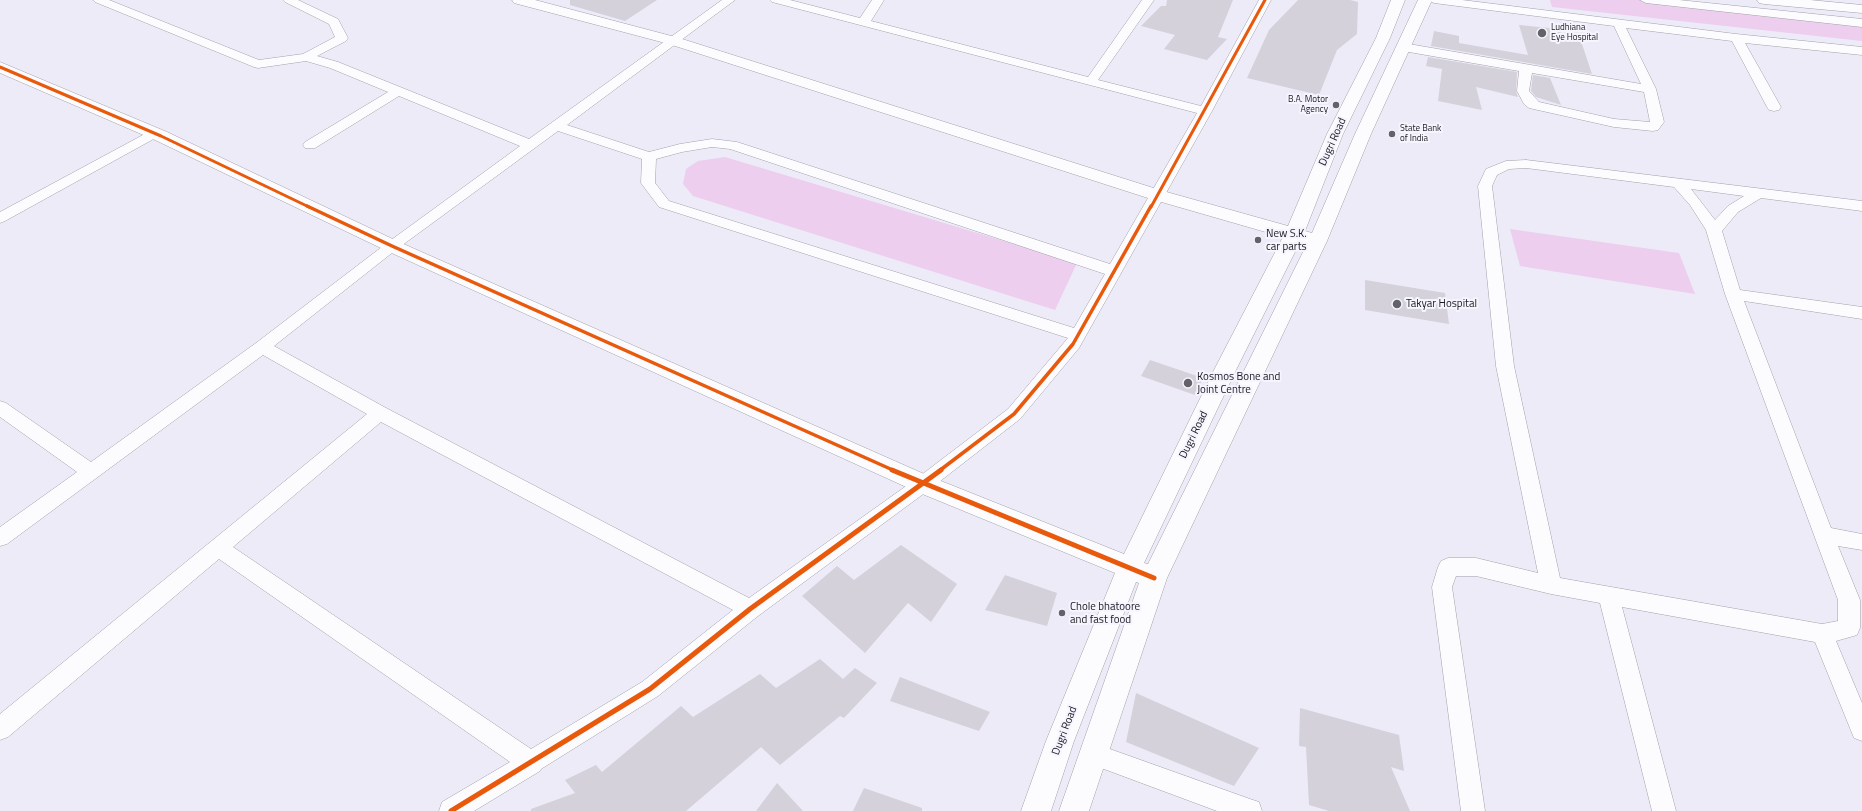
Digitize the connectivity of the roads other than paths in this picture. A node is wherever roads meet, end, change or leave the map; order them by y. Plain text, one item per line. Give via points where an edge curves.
1 (99, 0) edge
2 (289, 0) edge
3 (519, 0) edge
4 (729, 0) edge
5 (776, 0) edge
6 (878, 0) edge
7 (1148, 0) edge
8 (1265, 0) edge
9 (1398, 0) edge
10 (1425, 0) edge
11 (1434, 0) edge
12 (1646, 0) edge
13 (1764, 0) edge
14 (1845, 0) edge
15 (1862, 2) edge
16 (1862, 9) edge
17 (864, 22) junction
18 (1618, 23) junction
19 (1862, 23) edge
20 (1736, 38) junction
21 (674, 41) junction
22 (1403, 47) junction
23 (1862, 51) edge
24 (306, 57) junction
25 (0, 67) edge
26 (1526, 68) junction
27 (1091, 81) junction
28 (1650, 89) junction
29 (397, 92) junction
30 (1774, 107) dead end
31 (1205, 111) junction
32 (557, 126) junction
33 (154, 133) junction
34 (310, 145) dead end
35 (531, 145) junction
36 (649, 157) junction
37 (1678, 183) junction
38 (1759, 193) junction
39 (1157, 195) junction
40 (1862, 206) edge
41 (0, 218) edge
42 (1714, 230) junction
43 (1294, 234) junction
44 (1318, 241) junction
45 (392, 246) junction
46 (1114, 271) junction
47 (1734, 294) junction
48 (1862, 313) edge
49 (1078, 335) junction
50 (262, 347) junction
51 (0, 408) edge
52 (380, 413) junction
53 (91, 472) junction
54 (923, 484) junction
55 (1824, 535) junction
56 (0, 538) edge
57 (1862, 542) edge
58 (218, 548) junction
59 (1129, 569) junction
60 (1154, 578) junction
61 (1551, 585) junction
62 (1609, 596) junction
63 (750, 610) junction
64 (1822, 634) junction
65 (0, 729) edge
66 (1862, 730) edge
67 (1093, 754) junction
68 (532, 763) junction
69 (451, 811) edge
70 (1036, 811) edge
71 (1074, 811) edge
72 (1250, 811) edge
73 (1473, 811) edge
74 (1664, 811) edge

1 - 24 street via 258,64
2 - 24 street via 334,22 342,38
3 - 21 street
4 - 21 street
5 - 17 street
6 - 17 street
7 - 27 street
8 - 31 street
9 - 43 street, Dugri Road via 1383,38 1335,134
10 - 22 street
11 - 18 street
12 - 19 street
13 - 16 street
14 - 15 street
17 - 27 street
18 - 20 street
18 - 28 street
20 - 23 street
20 - 30 street
21 - 32 street
21 - 39 street
22 - 26 street
22 - 44 street
24 - 29 street via 334,65
25 - 33 street
26 - 28 street
26 - 28 street via 1523,91 1534,105 1614,123 1641,127 1655,126 1657,122
27 - 31 street
29 - 34 street
29 - 35 street
31 - 39 street
32 - 35 street
32 - 36 street
33 - 41 street
33 - 45 street
35 - 45 street
36 - 46 street via 680,148 712,143 732,145
36 - 49 street via 648,183 664,204
37 - 38 street
37 - 42 street
37 - 61 street via 1526,164 1506,165 1491,172 1485,186 1505,366
38 - 40 street
38 - 42 street via 1733,209
39 - 43 street
39 - 46 street
42 - 47 street
43 - 44 street
43 - 59 street, Dugri Road
44 - 60 street
45 - 50 street
45 - 54 street
46 - 49 street
47 - 48 street
47 - 55 street
49 - 54 street via 1014,414
50 - 52 street
50 - 53 street
51 - 53 street
52 - 58 street
52 - 63 street
53 - 56 street
54 - 59 street
54 - 63 street
55 - 57 street
55 - 64 street via 1849,600 1849,628
58 - 65 street
58 - 68 street
59 - 60 street
59 - 70 street, Dugri Road via 1060,741
60 - 67 street
61 - 62 street
61 - 73 street via 1476,568 1448,567 1442,587
62 - 64 street
62 - 74 street
63 - 68 street via 650,689
64 - 66 street
67 - 71 street
67 - 72 street
68 - 69 street

